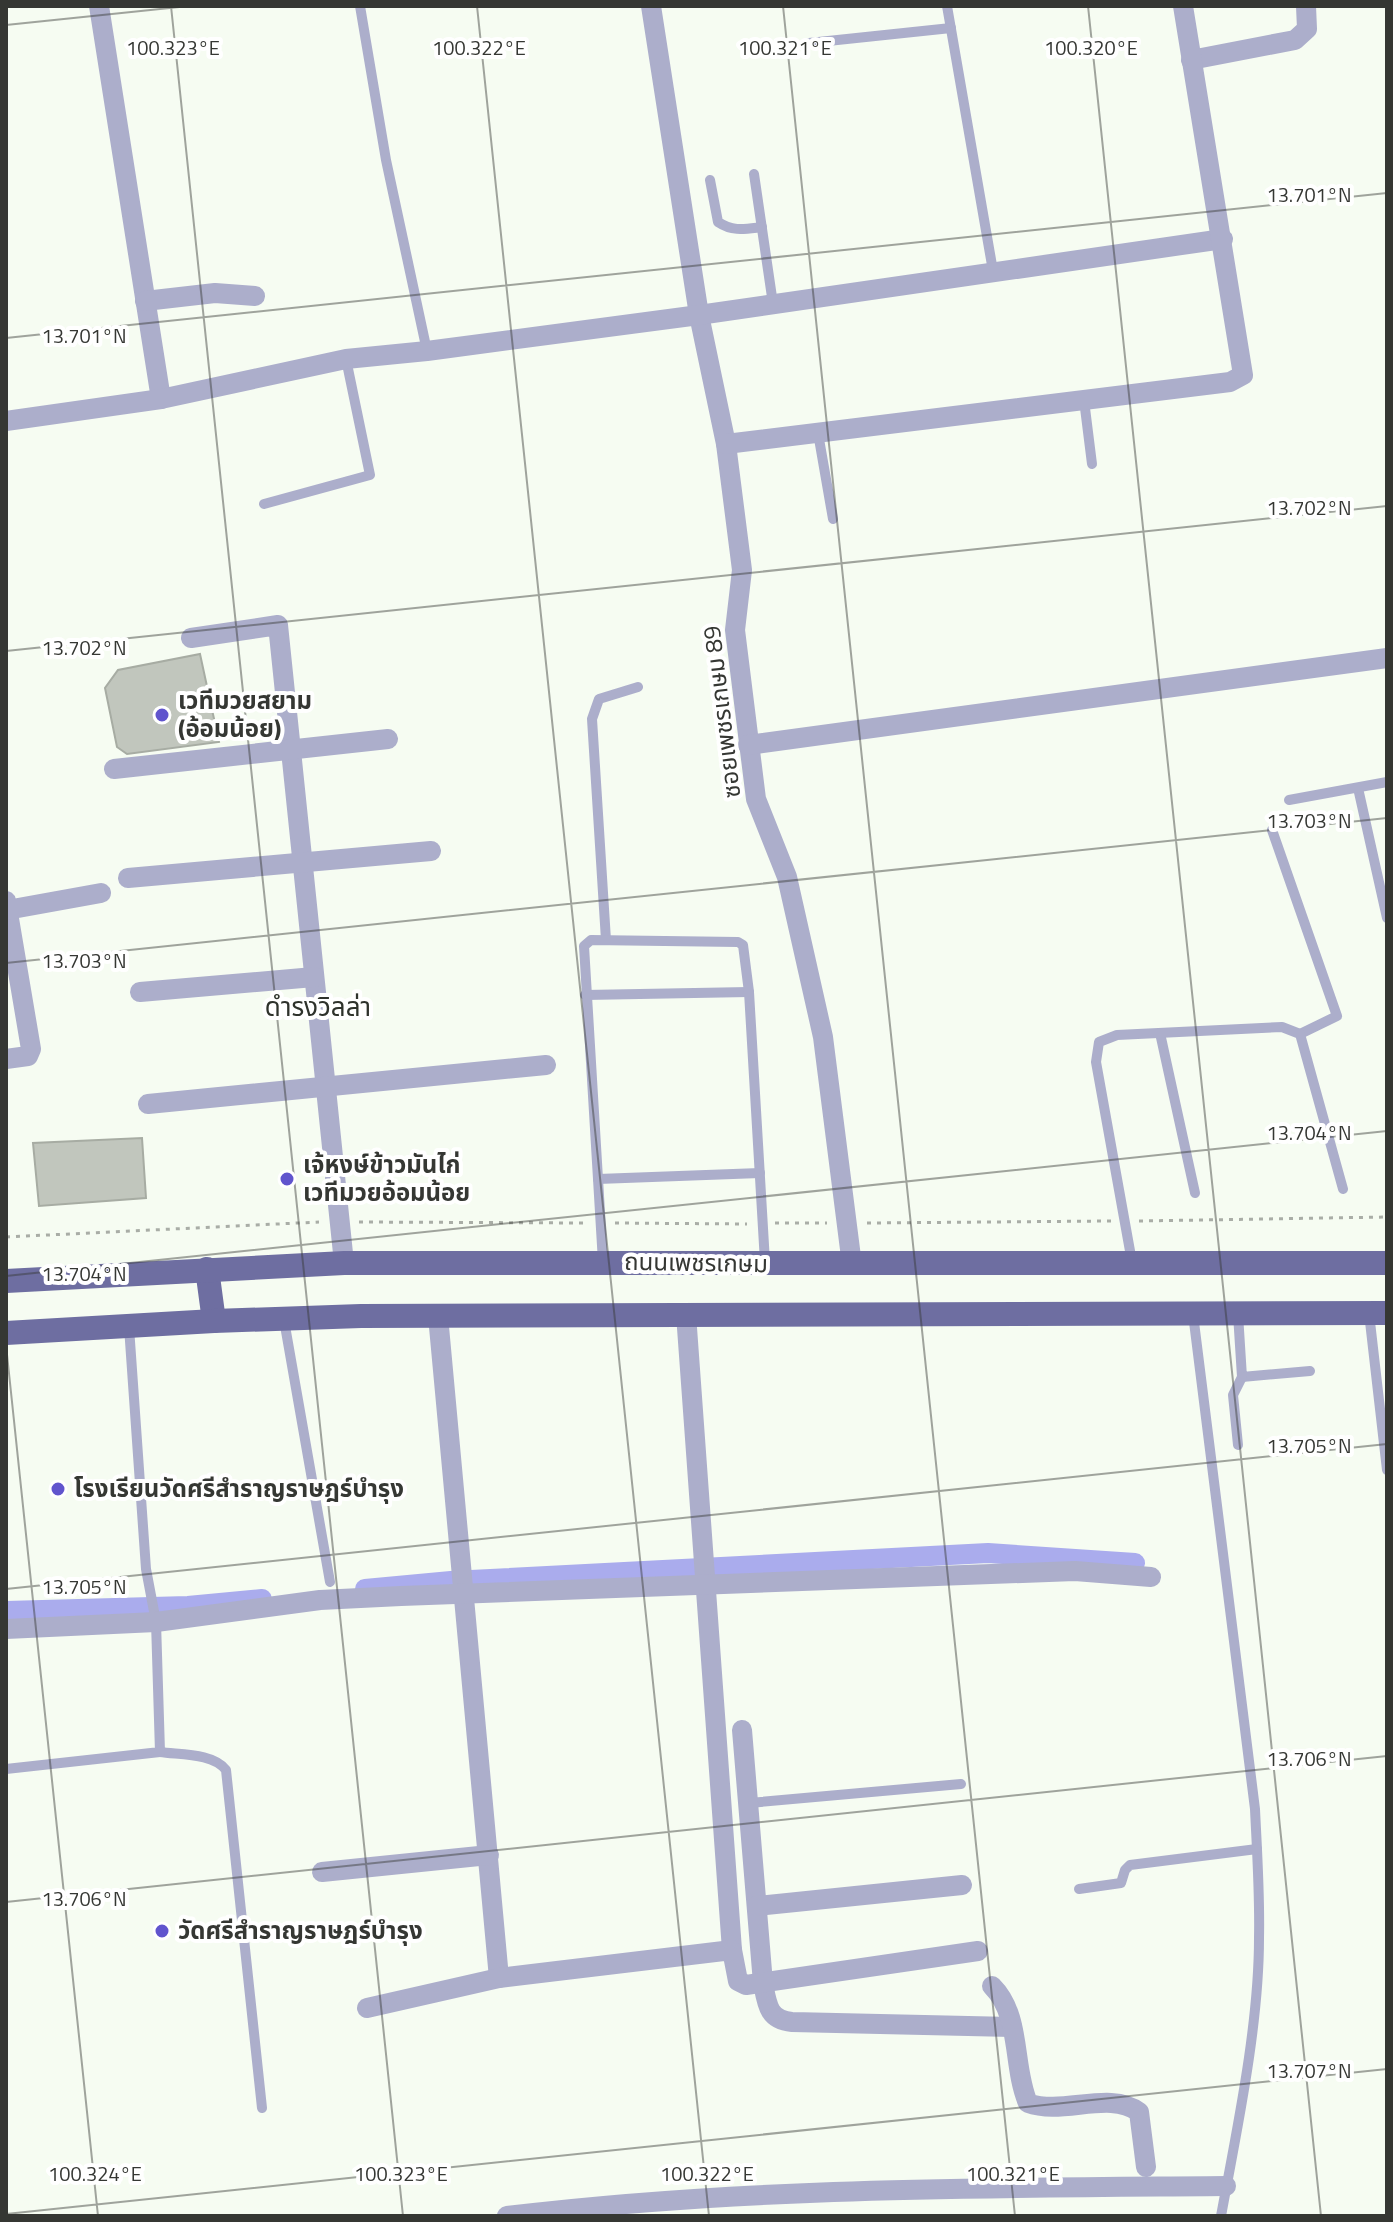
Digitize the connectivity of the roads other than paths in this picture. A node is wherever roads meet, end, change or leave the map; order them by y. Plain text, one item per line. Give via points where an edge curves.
1 (99, 6) edge
2 (360, 6) edge
3 (651, 6) edge
4 (947, 6) edge
5 (1183, 6) edge
6 (1306, 6) edge
7 (951, 28) junction
8 (809, 43) dead end
9 (1191, 60) junction
10 (754, 174) dead end
11 (710, 180) dead end
12 (762, 227) junction
13 (1223, 239) junction
14 (993, 271) junction
15 (255, 296) dead end
16 (145, 301) junction
17 (773, 304) junction
18 (699, 315) junction
19 (427, 351) junction
20 (346, 359) junction
21 (161, 399) junction
22 (1084, 400) junction
23 (6, 421) edge
24 (818, 433) junction
25 (726, 444) junction
26 (1092, 464) dead end
27 (264, 504) dead end
28 (833, 519) dead end
29 (191, 638) dead end
30 (1387, 658) edge
31 (638, 687) dead end
32 (388, 739) dead end
33 (748, 745) junction
34 (291, 749) junction
35 (114, 769) dead end
36 (1387, 782) edge
37 (1358, 788) junction
38 (1289, 800) dead end
39 (1272, 830) dead end
40 (431, 851) dead end
41 (302, 861) junction
42 (128, 878) dead end
43 (101, 893) dead end
44 (7, 905) edge
45 (1387, 918) edge
46 (606, 940) junction
47 (314, 977) junction
48 (140, 992) dead end
49 (749, 992) junction
50 (585, 995) junction
51 (1160, 1033) junction
52 (1300, 1034) junction
53 (6, 1059) edge
54 (546, 1065) dead end
55 (326, 1087) junction
56 (148, 1104) dead end
57 (760, 1173) junction
58 (598, 1179) junction
59 (1343, 1189) dead end
60 (1195, 1193) dead end
61 (603, 1262) junction
62 (344, 1263) junction
63 (765, 1263) junction
64 (1387, 1263) edge
65 (1132, 1264) junction
66 (852, 1265) junction
67 (207, 1269) junction
68 (6, 1281) edge
69 (1378, 1313) edge
70 (686, 1314) junction
71 (1193, 1314) junction
72 (1238, 1314) junction
73 (438, 1316) junction
74 (283, 1318) junction
75 (214, 1321) junction
76 (129, 1325) junction
77 (6, 1330) edge
78 (1310, 1371) dead end
79 (1242, 1377) junction
80 (1238, 1445) dead end
81 (1387, 1470) edge
82 (706, 1576) junction
83 (1151, 1577) dead end
84 (330, 1582) dead end
85 (465, 1586) junction
86 (156, 1619) junction
87 (6, 1629) edge
88 (742, 1730) dead end
89 (160, 1752) junction
90 (6, 1769) edge
91 (961, 1784) dead end
92 (749, 1803) junction
93 (1257, 1849) junction
94 (489, 1855) junction
95 (322, 1872) dead end
96 (962, 1885) dead end
97 (1079, 1889) dead end
98 (757, 1906) junction
99 (732, 1950) junction
100 (978, 1951) dead end
101 (499, 1978) junction
102 (763, 1983) junction
103 (992, 1986) dead end
104 (367, 2008) dead end
105 (1012, 2027) junction
106 (262, 2108) dead end
107 (1146, 2167) dead end
108 (1226, 2186) junction
109 (610, 2210) edge
110 (507, 2216) edge
111 (1221, 2216) edge

1 - 16 street
2 - 19 lane
3 - 18 street, ซอยเพชรเกษม 89
4 - 7 lane
5 - 9 street
6 - 9 street via 1307,29 1295,40
7 - 8 lane
7 - 14 lane
9 - 13 street
10 - 12 lane
11 - 12 lane via 718,222 728,229
12 - 17 lane
13 - 14 street
13 - 22 street via 1243,375 1230,382
14 - 17 street
15 - 16 street via 215,293
16 - 21 street
17 - 18 street
18 - 19 street
18 - 25 street, ซอยเพชรเกษม 89
19 - 20 street
20 - 21 street
20 - 27 lane via 370,475
21 - 23 street
22 - 24 street
22 - 26 lane
24 - 25 street
24 - 28 lane
25 - 33 street, ซอยเพชรเกษม 89 via 742,570 735,630
29 - 34 street via 278,625
30 - 33 street
31 - 46 lane via 599,699 592,719
32 - 34 street
33 - 66 street, ซอยเพชรเกษม 89 via 756,799 787,877 823,1037
34 - 35 street
34 - 41 street
36 - 37 lane
37 - 38 lane
37 - 45 lane
39 - 52 lane via 1337,1016
40 - 41 street
41 - 42 street
41 - 47 street
43 - 44 street
44 - 53 street via 31,1049 28,1056
46 - 49 lane via 738,942 745,949
46 - 50 lane via 584,946
47 - 48 street
47 - 55 street
49 - 50 lane
49 - 57 lane
50 - 58 lane
51 - 52 lane via 1282,1027
51 - 60 lane
51 - 65 lane via 1117,1035 1099,1042 1096,1062
52 - 59 lane
54 - 55 street
55 - 56 street
55 - 62 street
57 - 58 lane
57 - 63 lane
58 - 61 lane
61 - 62 main road, ถนนเพชรเกษม
61 - 63 main road, ถนนเพชรเกษม
62 - 67 main road, ถนนเพชรเกษม
63 - 66 main road, ถนนเพชรเกษม
64 - 65 main road, ถนนเพชรเกษม
65 - 66 main road, ถนนเพชรเกษม
67 - 68 main road, ถนนเพชรเกษม
67 - 75 main road
69 - 72 main road, ถนนเพชรเกษม
69 - 81 lane
70 - 71 main road, ถนนเพชรเกษม
70 - 73 main road, ถนนเพชรเกษม
70 - 82 street
71 - 72 main road, ถนนเพชรเกษม
71 - 93 lane
72 - 79 lane
73 - 74 main road, ถนนเพชรเกษม
73 - 85 street
74 - 75 main road, ถนนเพชรเกษม
74 - 84 lane
75 - 76 main road, ถนนเพชรเกษม
76 - 77 main road, ถนนเพชรเกษม
76 - 86 lane via 146,1569
78 - 79 lane
79 - 80 lane via 1233,1395
82 - 83 street via 1075,1571
82 - 85 street
82 - 99 street
85 - 86 street
85 - 94 street
86 - 87 street
86 - 89 lane
88 - 92 street
89 - 90 lane
89 - 106 lane via 208,1759 226,1770
91 - 92 lane
92 - 98 street
93 - 97 lane via 1130,1865 1121,1883
93 - 108 lane via 1256,1993
94 - 95 street
94 - 101 street
96 - 98 street
98 - 102 street
99 - 101 street
99 - 102 street via 738,1981
100 - 102 street
101 - 104 street
102 - 105 street via 768,2009 783,2021
103 - 105 street via 1003,1997
105 - 107 street via 1028,2103 1052,2109 1128,2105 1139,2112
108 - 109 street via 828,2193
108 - 111 lane
109 - 110 street

